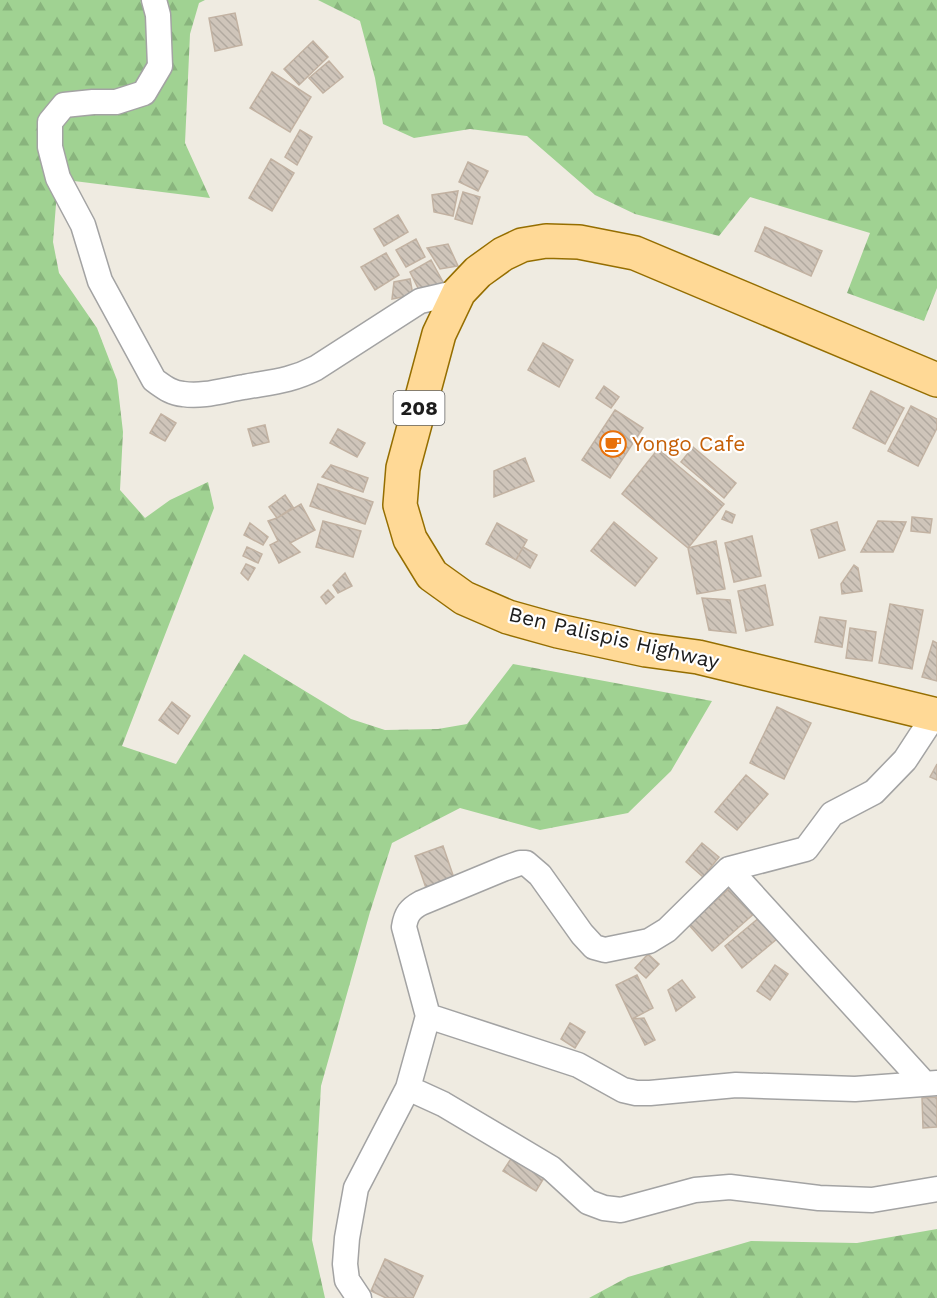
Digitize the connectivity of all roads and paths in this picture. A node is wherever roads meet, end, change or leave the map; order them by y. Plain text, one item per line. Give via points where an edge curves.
1 (154, 0) edge
2 (459, 292) junction
3 (937, 380) edge
4 (936, 715) edge
5 (729, 869) junction
6 (428, 1016) junction
7 (931, 1084) edge
8 (408, 1088) junction
9 (937, 1189) edge
10 (359, 1298) edge

1 - 2 street via 160,66 144,93 116,102 64,105 50,122 50,147 58,178 83,225 100,281 154,380 167,390 202,395 280,382 316,368 420,301
2 - 3 main road, Ben Palispis Highway / 208 via 502,254 522,245 579,242 635,253
2 - 4 main road, Ben Palispis Highway / 208 via 439,334 403,468 400,505 410,538 432,575 464,598 508,617 558,631 698,657
4 - 5 street via 898,768 874,792 832,813 806,849
5 - 6 street via 667,930 649,941 605,950 594,947 582,934 540,875 526,863 420,903 406,915 404,927
5 - 7 street
6 - 7 street via 578,1065 636,1093 736,1084 855,1089
6 - 8 street
8 - 9 street via 443,1104 551,1168 583,1198 604,1208 621,1210 695,1190 730,1187 872,1200
8 - 10 street via 356,1188 345,1264 347,1280

